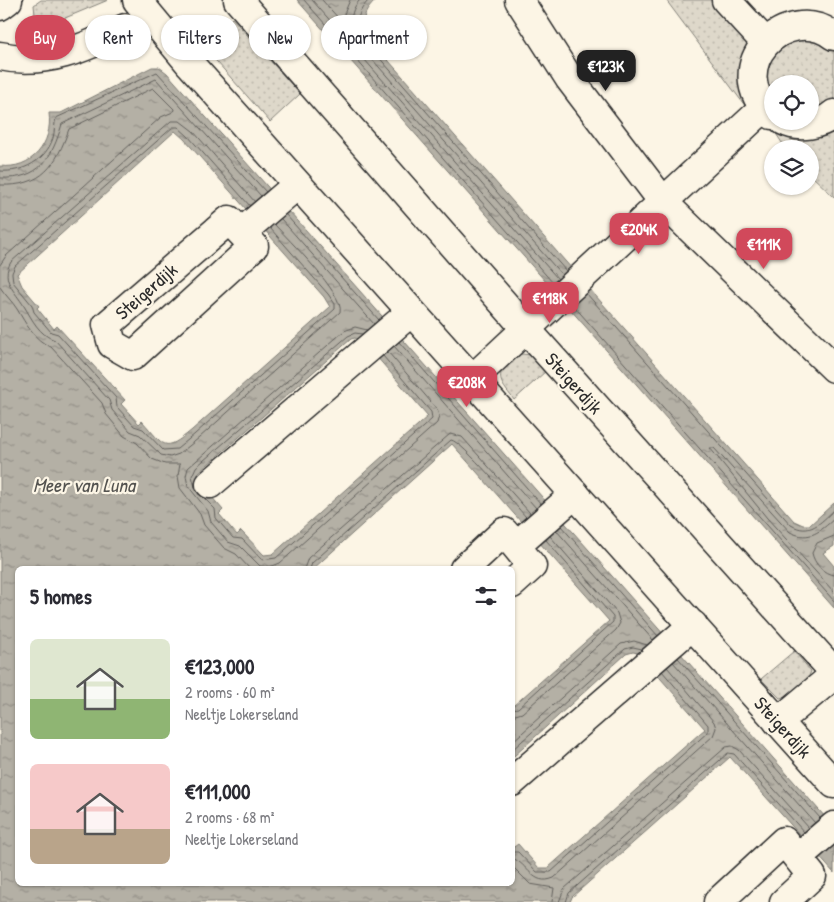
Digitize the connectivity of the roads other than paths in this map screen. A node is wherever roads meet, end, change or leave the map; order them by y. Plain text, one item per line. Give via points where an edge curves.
1 (8, 0) edge
2 (137, 0) edge
3 (238, 0) edge
4 (520, 0) edge
5 (726, 0) edge
6 (0, 6) edge
7 (834, 36) edge
8 (764, 41) junction
9 (85, 47) edge
10 (0, 56) edge
11 (764, 105) edge
12 (832, 119) edge
13 (764, 122) edge
14 (819, 123) edge
15 (297, 185) junction
16 (664, 203) junction
17 (242, 232) junction
18 (411, 312) junction
19 (526, 329) junction
20 (834, 368) edge
21 (471, 380) junction
22 (210, 484) dead end
23 (575, 494) junction
24 (517, 545) junction
25 (467, 566) edge
26 (515, 581) edge
27 (693, 625) junction
28 (834, 674) edge
29 (778, 722) junction
30 (515, 779) edge
31 (834, 784) edge
32 (834, 826) edge
33 (798, 857) junction
34 (718, 902) edge
35 (784, 902) edge

1 - 6 street
2 - 15 street, Steigerdijk
3 - 19 street, Steigerdijk
4 - 16 street via 569,78
5 - 8 street
7 - 8 street via 812,25 794,24 778,30
8 - 11 street via 756,53 752,82 756,96
9 - 10 street via 38,58
12 - 14 street
13 - 16 street
15 - 17 street
15 - 18 street, Steigerdijk
16 - 19 street
16 - 20 street
17 - 17 street, Steigerdijk via 254,246 133,356 112,344 107,325 142,294 229,220
18 - 21 street, Steigerdijk
18 - 22 street
19 - 21 street
19 - 28 street, Steigerdijk
21 - 23 street, Steigerdijk
23 - 24 street
23 - 27 street, Steigerdijk
24 - 25 street via 504,532
24 - 26 street via 532,566
27 - 29 street, Steigerdijk
27 - 30 street
28 - 29 street
29 - 31 street, Steigerdijk
32 - 33 street
33 - 34 street via 784,841
33 - 35 street via 812,876

